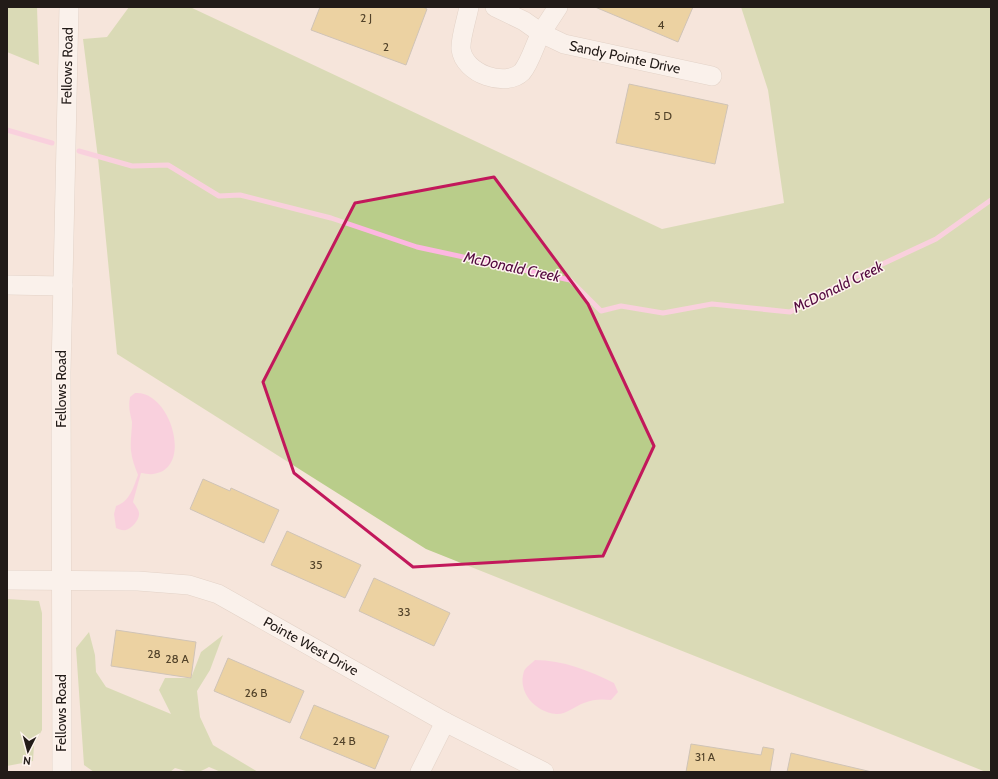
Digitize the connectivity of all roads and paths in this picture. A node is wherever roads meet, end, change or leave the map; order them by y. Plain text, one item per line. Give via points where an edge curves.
1 (69, 7) edge
2 (469, 7) edge
3 (495, 7) edge
4 (558, 7) edge
5 (541, 33) junction
6 (712, 76) dead end
7 (7, 284) edge
8 (62, 286) junction
9 (7, 580) edge
10 (61, 581) junction
11 (445, 722) junction
12 (62, 772) edge
13 (420, 772) edge
14 (544, 772) edge

1 - 8 street, Fellows Road
2 - 5 street via 461,49 466,63 476,72 496,78 508,78 521,72 528,63
3 - 5 street, Sandy Pointe Drive via 524,21
4 - 5 street
5 - 6 street, Sandy Pointe Drive via 564,44
7 - 8 street
8 - 10 street, Fellows Road
9 - 10 street, Pointe West Drive
10 - 11 street, Pointe West Drive via 167,583 190,585 218,594
10 - 12 street, Fellows Road
11 - 13 street
11 - 14 street, Pointe West Drive

